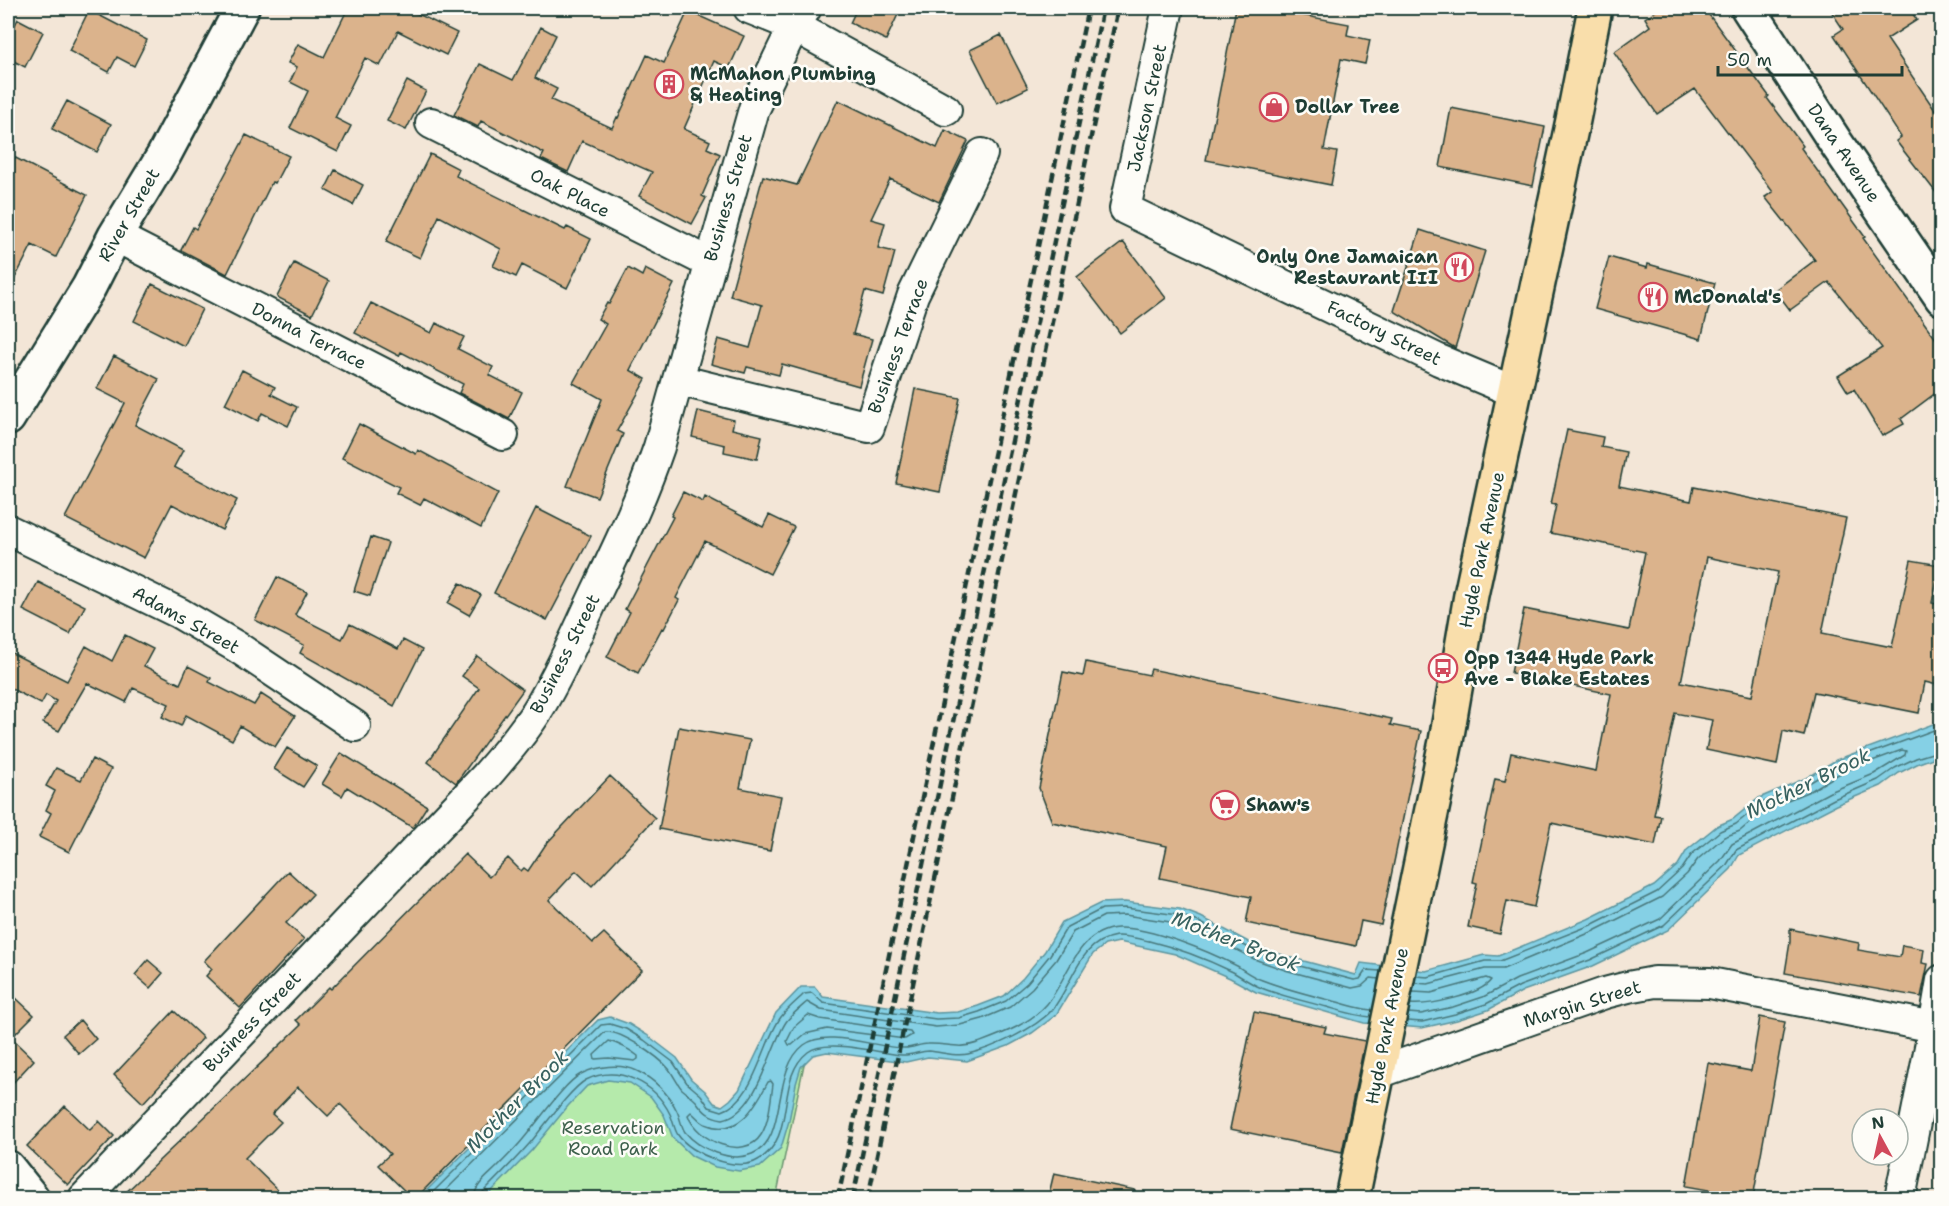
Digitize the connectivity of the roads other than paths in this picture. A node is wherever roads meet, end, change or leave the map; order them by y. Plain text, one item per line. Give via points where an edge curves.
1 (242, 8) edge
2 (749, 8) edge
3 (1168, 8) edge
4 (1595, 8) edge
5 (1748, 8) edge
6 (800, 17) edge
7 (946, 110) dead end
8 (431, 123) dead end
9 (982, 154) dead end
10 (1125, 209) joint
11 (115, 236) junction
12 (710, 263) junction
13 (1941, 298) edge
14 (678, 380) junction
15 (1515, 392) junction
16 (8, 418) edge
17 (503, 435) dead end
18 (8, 530) edge
19 (355, 726) dead end
20 (1941, 980) edge
21 (1934, 1027) junction
22 (1378, 1073) junction
23 (8, 1168) edge
24 (32, 1198) edge
25 (84, 1198) edge
26 (1352, 1198) edge
27 (1900, 1198) edge

1 - 11 main road, River Street via 164,155
2 - 6 street
3 - 10 street, Jackson Street
4 - 15 main road, Hyde Park Avenue
5 - 13 main road, Dana Avenue
6 - 7 street
6 - 12 street, Business Street via 754,109
8 - 12 street, Oak Place
9 - 14 street, Business Terrace via 913,294 868,427
10 - 15 street, Factory Street via 1439,360
11 - 16 main road, River Street via 71,317
11 - 17 street, Donna Terrace
12 - 14 street, Business Street
14 - 25 street, Business Street via 659,447 631,521 537,712 486,776
15 - 22 main road, Hyde Park Avenue via 1471,595 1446,741
18 - 19 street, Adams Street via 179,613
20 - 21 street
21 - 22 street, Margin Street via 1710,983 1655,982 1605,993
21 - 27 street
22 - 26 main road, Hyde Park Avenue
23 - 24 main road

